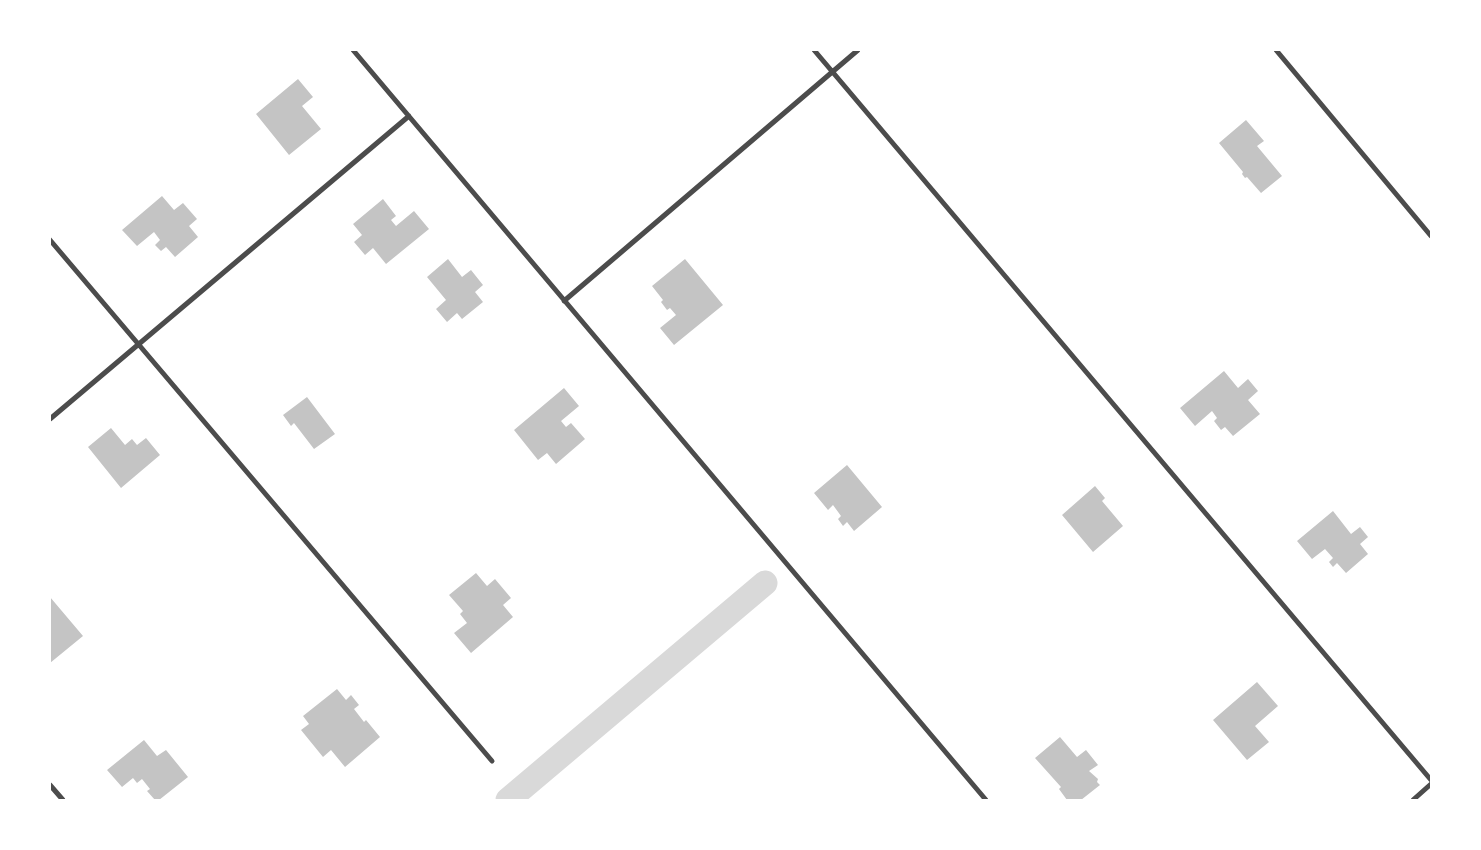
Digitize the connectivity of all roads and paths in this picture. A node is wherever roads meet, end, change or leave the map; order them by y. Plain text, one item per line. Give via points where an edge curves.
1 (354, 50) edge
2 (814, 50) edge
3 (858, 50) edge
4 (1276, 50) edge
5 (832, 72) junction
6 (409, 116) junction
7 (1431, 236) edge
8 (50, 240) edge
9 (564, 301) junction
10 (138, 344) junction
11 (50, 419) edge
12 (492, 762) dead end
13 (1431, 780) edge
14 (50, 784) edge
15 (1431, 784) edge
16 (63, 800) edge
17 (986, 800) edge
18 (1412, 800) edge

1 - 6 street
2 - 5 street
3 - 5 street
4 - 7 street
5 - 9 street
5 - 13 street
6 - 9 street
6 - 10 street
8 - 10 street
9 - 17 street
10 - 11 street
10 - 12 street
14 - 16 street
15 - 18 street

